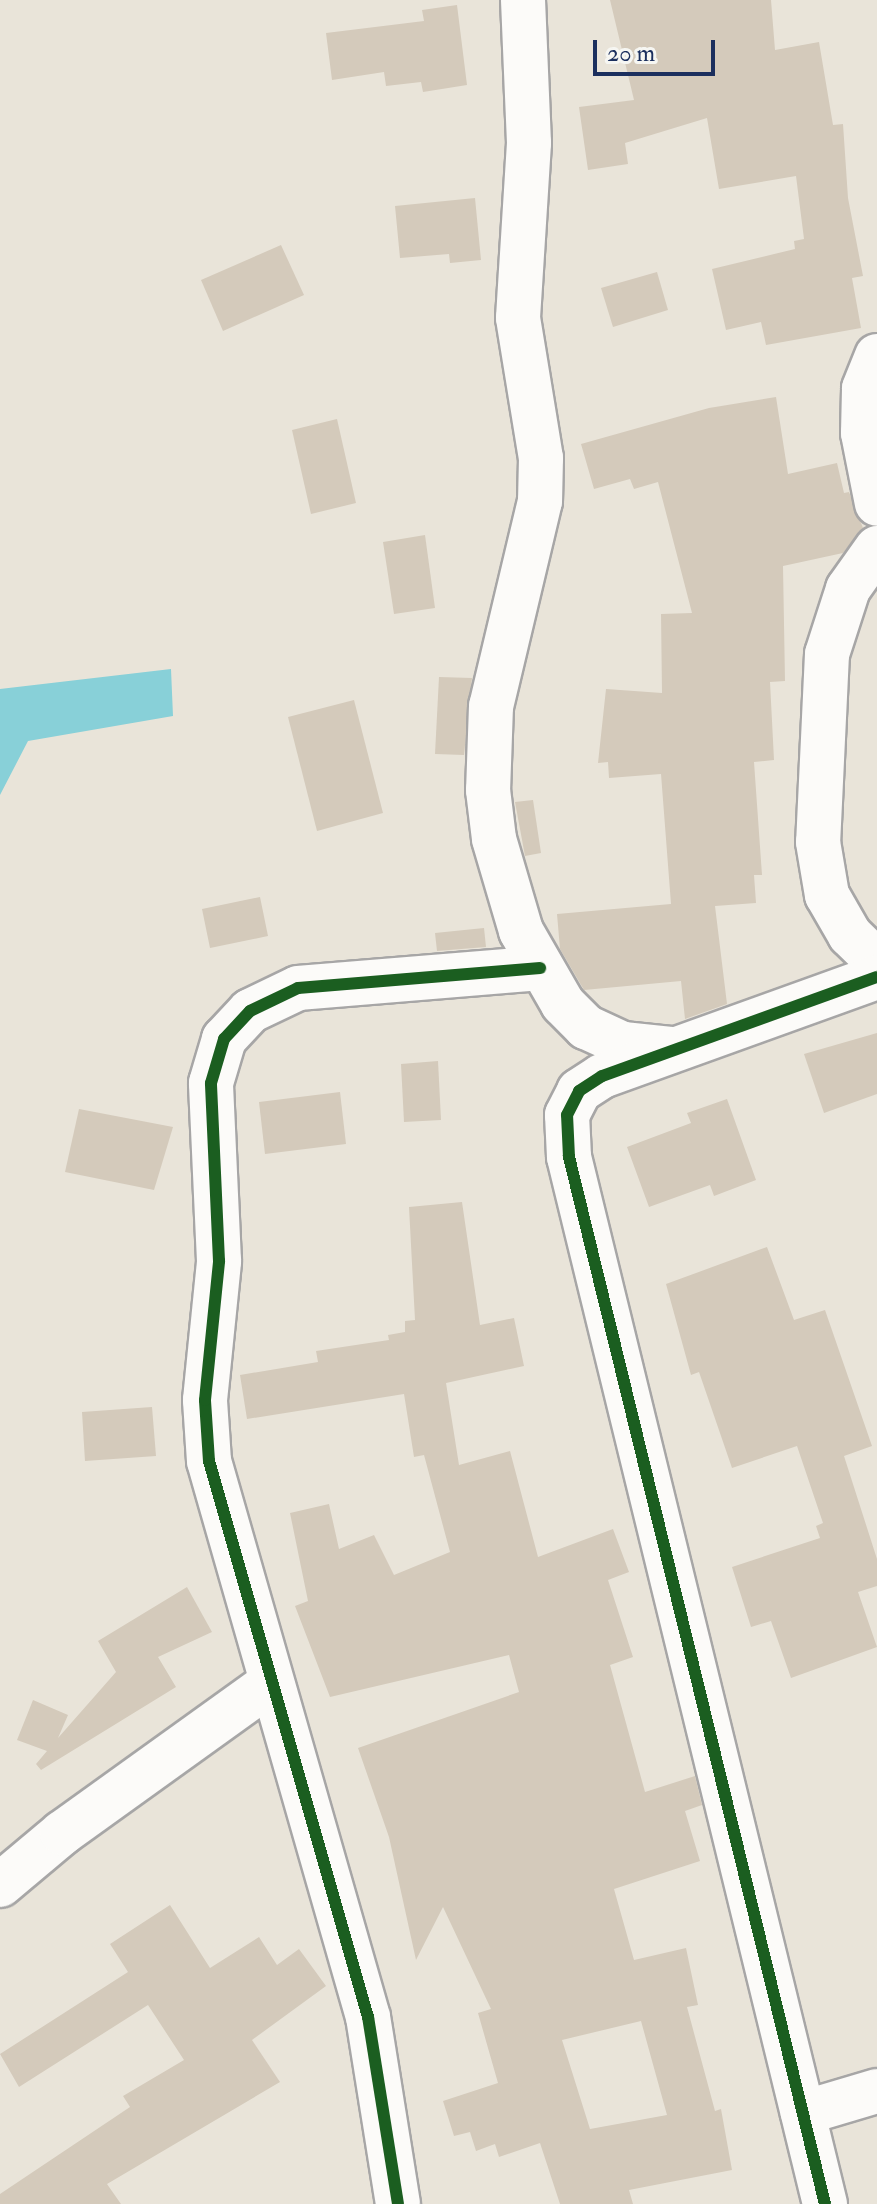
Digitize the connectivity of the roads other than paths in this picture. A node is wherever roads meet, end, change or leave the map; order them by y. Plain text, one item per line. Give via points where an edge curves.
1 (523, 0) edge
2 (877, 356) edge
3 (877, 504) edge
4 (877, 548) edge
5 (877, 961) edge
6 (540, 968) junction
7 (877, 977) edge
8 (675, 1050) junction
9 (271, 1683) junction
10 (0, 1885) edge
11 (877, 2091) edge
12 (803, 2113) junction
13 (398, 2204) edge
14 (825, 2204) edge

1 - 6 street via 529,143 518,318 541,458 540,501 491,706 488,790 503,877
2 - 3 street via 864,389 863,433
4 - 5 street via 848,589 827,654 818,842 827,895 850,935
6 - 8 street via 586,1027 623,1044
6 - 9 street via 298,988 250,1011 224,1039 211,1083 219,1261 206,1415 209,1461
7 - 8 street
8 - 12 street via 602,1076 579,1091 567,1115 569,1157
9 - 10 street via 62,1833
9 - 13 street via 368,2017
11 - 12 street
12 - 14 street

